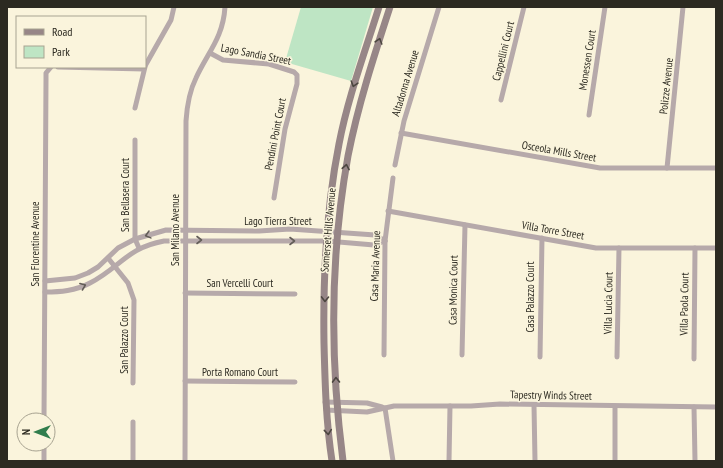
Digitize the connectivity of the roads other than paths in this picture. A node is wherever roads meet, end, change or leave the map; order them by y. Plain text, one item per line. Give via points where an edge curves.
1 (174, 7) edge
2 (225, 7) edge
3 (378, 7) edge
4 (390, 7) edge
5 (439, 7) edge
6 (524, 7) edge
7 (605, 7) edge
8 (683, 7) edge
9 (210, 53) junction
10 (146, 64) edge
11 (50, 68) edge
12 (144, 68) edge
13 (297, 75) joint
14 (501, 100) dead end
15 (135, 108) dead end
16 (589, 115) dead end
17 (401, 134) junction
18 (135, 140) dead end
19 (394, 165) dead end
20 (667, 168) junction
21 (715, 168) dead end
22 (393, 178) dead end
23 (274, 198) dead end
24 (388, 211) junction
25 (465, 225) junction
26 (185, 230) junction
27 (328, 232) junction
28 (338, 232) junction
29 (542, 238) junction
30 (135, 239) junction
31 (185, 240) junction
32 (385, 241) junction
33 (327, 242) junction
34 (337, 242) junction
35 (139, 248) junction
36 (619, 248) junction
37 (695, 248) junction
38 (716, 248) edge
39 (108, 258) junction
40 (114, 265) junction
41 (45, 281) junction
42 (45, 292) junction
43 (185, 293) junction
44 (295, 294) dead end
45 (384, 355) dead end
46 (462, 355) dead end
47 (540, 357) dead end
48 (616, 357) dead end
49 (694, 359) dead end
50 (185, 382) junction
51 (295, 382) dead end
52 (133, 383) dead end
53 (325, 402) junction
54 (337, 402) junction
55 (534, 404) junction
56 (450, 406) junction
57 (615, 406) junction
58 (694, 407) junction
59 (716, 407) edge
60 (385, 408) junction
61 (326, 410) junction
62 (338, 410) junction
63 (44, 412) edge
64 (133, 422) dead end
65 (133, 461) edge
66 (185, 461) edge
67 (332, 461) edge
68 (343, 461) edge
69 (393, 461) edge
70 (449, 461) edge
71 (535, 461) edge
72 (615, 461) edge
73 (695, 461) edge

1 - 10 street via 171,20
2 - 9 street, San Milano Avenue via 222,29
3 -> 27 main road, Somerset Hills Avenue via 339,143
28 -> 4 main road, Somerset Hills Avenue via 343,184 355,124
5 - 17 street, Altadonna Avenue
6 - 14 street, Cappellini Court
7 - 16 street, Monessen Court
8 - 20 street, Polizze Avenue
9 - 13 street, Lago Sandia Street via 222,60 269,64
9 - 26 street, San Milano Avenue via 194,84 187,109
11 - 41 street, San Florentine Avenue via 46,79
12 - 15 street
13 - 23 street, Pendini Point Court
17 - 19 street, Altadonna Avenue
17 - 20 street, Osceola Mills Street via 600,168
18 - 30 street, San Bellasera Court
20 - 21 street, Osceola Mills Street
22 - 24 street, Casa Maria Avenue
24 - 25 street, Villa Torre Street
24 - 32 street, Casa Maria Avenue
25 - 29 street, Villa Torre Street
25 - 46 street, Casa Monica Court
26 - 27 street, Lago Tierra Street via 290,229
26 -> 30 street, Lago Tierra Street via 166,230
26 - 31 street, San Milano Avenue
27 - 28 street, Lago Tierra Street
27 - 33 main road, Somerset Hills Avenue
28 - 32 street, Lago Tierra Street via 374,235
28 - 34 main road, Somerset Hills Avenue
29 - 36 street, Villa Torre Street via 596,248
29 - 47 street, Casa Palazzo Court
30 - 35 street, San Bellasera Court
30 - 39 street, Lago Tierra Street via 118,248
31 -> 33 street, Lago Tierra Street
31 - 35 street, Lago Tierra Street via 164,241
31 - 43 street, San Milano Avenue
32 - 34 street, Lago Tierra Street via 374,245
32 - 45 street, Casa Maria Avenue
33 - 34 street, Lago Tierra Street
33 -> 53 main road, Somerset Hills Avenue
54 -> 34 main road, Somerset Hills Avenue
35 - 40 street, Lago Tierra Street
36 - 37 street, Villa Torre Street
36 - 48 street, Villa Lucia Court
37 - 38 street, Villa Torre Street
37 - 49 street, Villa Paola Court
39 - 40 street, San Palazzo Court
39 - 41 street, Lago Tierra Street via 98,267 75,278
42 -> 40 street, Lago Tierra Street via 78,288 98,279
40 - 52 street, San Palazzo Court via 128,283 134,300
41 - 42 street, San Florentine Avenue
42 - 63 street, San Florentine Avenue
43 - 44 street, San Vercelli Court
43 - 50 street, San Milano Avenue
50 - 51 street, Porta Romano Court
50 - 66 street, San Milano Avenue
53 - 54 street, Tapestry Winds Street
53 - 61 main road, Somerset Hills Avenue
54 - 60 street, Tapestry Winds Street via 367,403
54 - 62 main road, Somerset Hills Avenue
55 - 56 street, Tapestry Winds Street
55 - 57 street, Tapestry Winds Street
55 - 71 street
56 - 60 street, Tapestry Winds Street
56 - 70 street
57 - 58 street, Tapestry Winds Street
57 - 72 street
58 - 59 street, Tapestry Winds Street
58 - 73 street
60 - 62 street, Tapestry Winds Street via 367,412
60 - 69 street
61 - 62 street, Tapestry Winds Street
61 -> 67 main road, Somerset Hills Avenue
62 - 68 main road, Somerset Hills Avenue
64 - 65 street

